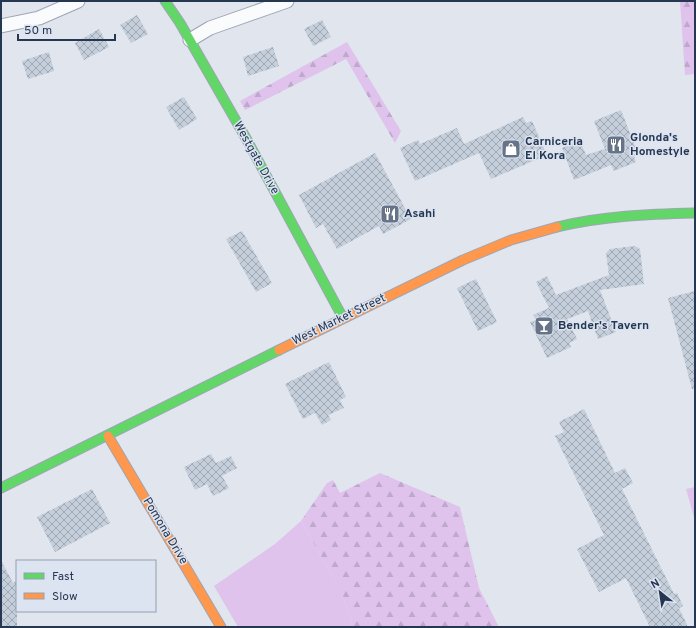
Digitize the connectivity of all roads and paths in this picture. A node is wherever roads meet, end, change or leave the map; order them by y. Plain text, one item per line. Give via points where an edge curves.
1 (78, 1) edge
2 (165, 1) edge
3 (287, 1) edge
4 (1, 26) edge
5 (190, 40) junction
6 (695, 213) edge
7 (343, 318) junction
8 (108, 436) junction
9 (1, 488) edge
10 (221, 627) edge

1 - 4 street via 39,18
2 - 5 main road, Westgate Drive
3 - 5 street via 210,28
5 - 7 main road, Westgate Drive
6 - 7 main road, West Market Street via 608,218 569,224 518,238 473,255
7 - 8 main road, West Market Street
8 - 9 main road, West Market Street
8 - 10 main road, Pomona Drive

